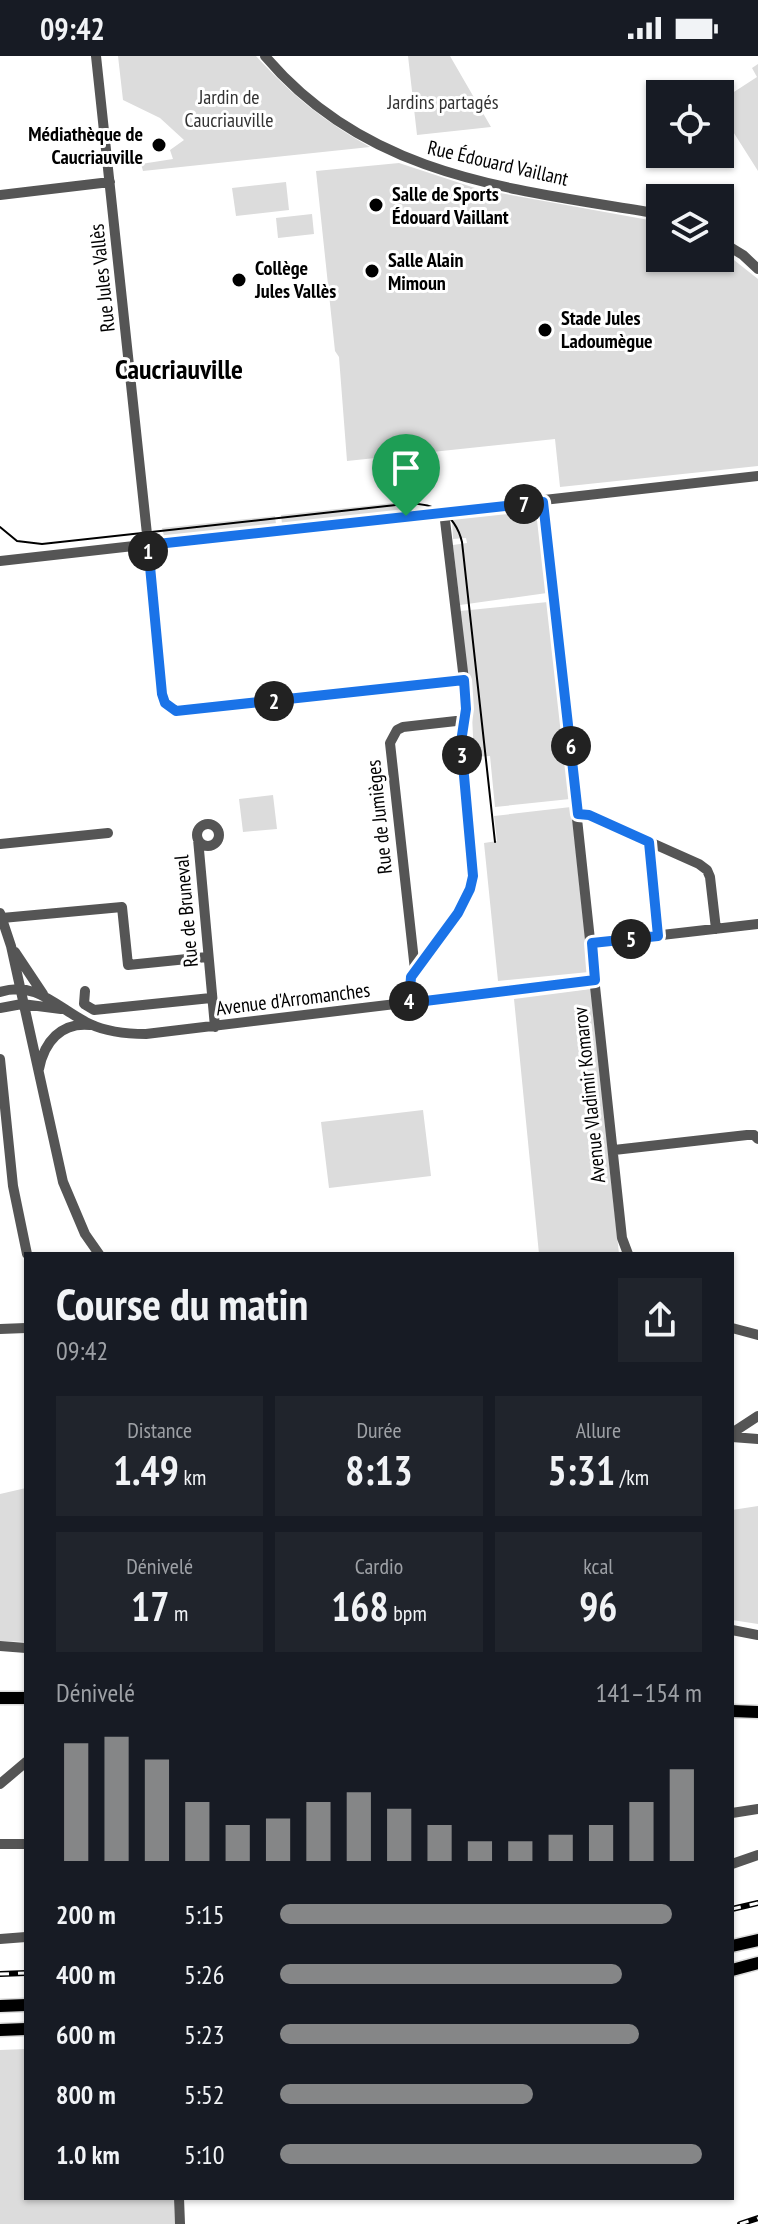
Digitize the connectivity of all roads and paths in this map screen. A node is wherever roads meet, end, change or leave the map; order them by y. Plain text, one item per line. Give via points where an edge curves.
1 (96, 56) edge
2 (265, 56) edge
3 (110, 182) junction
4 (0, 195) edge
5 (646, 212) edge
6 (734, 250) edge
7 (758, 269) edge
8 (758, 476) edge
9 (543, 502) junction
10 (444, 512) junction
11 (148, 545) junction
12 (0, 561) edge
13 (464, 680) junction
14 (465, 720) junction
15 (578, 814) junction
16 (108, 833) dead end
17 (198, 839) dead end
18 (649, 842) junction
19 (0, 844) edge
20 (1, 916) edge
21 (758, 924) edge
22 (716, 929) junction
23 (658, 936) junction
24 (592, 943) junction
25 (11, 946) junction
26 (207, 957) junction
27 (415, 970) junction
28 (595, 980) junction
29 (19, 989) junction
30 (85, 991) dead end
31 (0, 992) edge
32 (43, 994) junction
33 (211, 998) junction
34 (409, 1003) junction
35 (22, 1004) junction
36 (0, 1008) edge
37 (63, 1010) junction
38 (92, 1025) junction
39 (215, 1027) junction
40 (0, 1059) edge
41 (38, 1075) junction
42 (753, 1137) edge
43 (614, 1150) junction
44 (27, 1252) edge
45 (98, 1252) edge
46 (627, 1252) edge
47 (0, 1328) edge
48 (24, 1328) edge
49 (734, 1329) edge
50 (758, 1335) edge
51 (758, 1416) edge
52 (734, 1434) edge
53 (734, 1435) edge
54 (758, 1439) edge
55 (734, 1630) edge
56 (755, 1635) edge
57 (0, 1646) edge
58 (24, 1648) edge
59 (0, 1698) edge
60 (24, 1698) edge
61 (734, 1711) edge
62 (758, 1712) edge
63 (24, 1764) edge
64 (0, 1784) edge
65 (758, 1809) edge
66 (734, 1813) edge
67 (0, 1844) edge
68 (24, 1844) edge
69 (758, 1855) edge
70 (734, 1863) edge
71 (24, 1937) edge
72 (0, 1939) edge
73 (758, 1940) edge
74 (734, 1946) edge
75 (758, 1963) edge
76 (734, 1969) edge
77 (24, 2005) edge
78 (0, 2006) edge
79 (24, 2029) edge
80 (0, 2030) edge
81 (179, 2200) edge
82 (180, 2224) edge

1 - 3 street, Rue Jules Vallès
2 - 5 street, Rue Édouard Vaillant via 315,103 407,159 456,176
3 - 4 street
3 - 11 street, Rue Jules Vallès
6 - 7 street
8 - 9 street
9 - 10 street
9 - 15 street, Avenue Vladimir Komarov
10 - 11 street
10 - 13 street
11 - 12 street
11 - 13 street, Rue Jules Vallès via 162,694 176,711
13 - 14 street
14 - 27 street via 461,742 473,876 458,913
14 - 27 street, Rue de Jumièges via 403,727 390,743
15 - 18 street
15 - 24 street, Avenue Vladimir Komarov
16 - 19 street
17 - 26 street, Rue de Bruneval
18 - 22 street via 707,870
18 - 23 street
20 - 25 street
20 - 26 street via 122,907 128,965
21 - 22 street
22 - 23 street
23 - 24 street
24 - 28 street, Avenue Vladimir Komarov
25 - 29 street
25 - 32 street
26 - 33 street, Rue de Bruneval
27 - 34 street
28 - 34 street, Avenue d'Arromanches
28 - 43 street, Avenue Vladimir Komarov
29 - 31 street
29 - 32 street, Avenue d'Arromanches
29 - 35 street
30 - 33 street via 84,1004 94,1010
32 - 37 street, Avenue d'Arromanches
33 - 39 street, Rue de Bruneval
34 - 39 street, Avenue d'Arromanches
35 - 36 street, Avenue d'Arromanches
35 - 37 street, Avenue d'Arromanches
35 - 41 street
37 - 38 street, Avenue d'Arromanches
38 - 39 street, Avenue d'Arromanches via 146,1034
38 - 41 street, Avenue d'Arromanches via 78,1024 52,1038 41,1055
40 - 44 street via 13,1186
41 - 45 street via 63,1182
42 - 43 street
43 - 46 street, Avenue Vladimir Komarov
47 - 48 street
49 - 50 street
51 - 52 street
53 - 54 street
55 - 56 street
57 - 58 street
59 - 60 main road
61 - 62 main road
63 - 64 street
65 - 66 street
67 - 68 street
69 - 70 street
71 - 72 street
73 - 74 main road
75 - 76 main road
77 - 78 main road
79 - 80 main road
81 - 82 street

